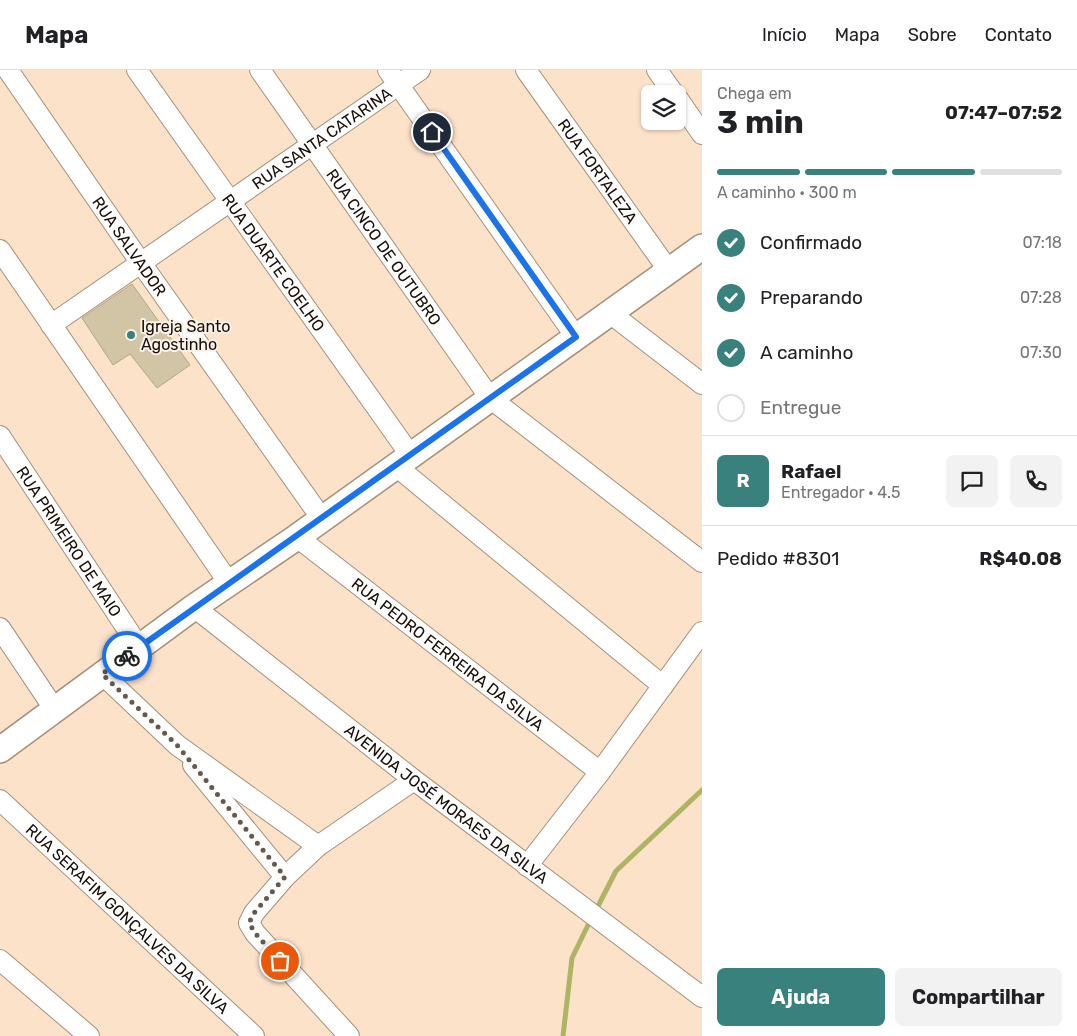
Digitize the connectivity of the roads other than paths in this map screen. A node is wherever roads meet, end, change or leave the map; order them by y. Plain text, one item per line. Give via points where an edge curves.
1 (8, 70) edge
2 (138, 70) edge
3 (260, 70) edge
4 (420, 70) edge
5 (526, 70) edge
6 (657, 70) edge
7 (393, 77) edge
8 (668, 85) edge
9 (686, 111) edge
10 (702, 134) edge
11 (312, 145) junction
12 (230, 202) junction
13 (702, 247) edge
14 (0, 250) edge
15 (141, 263) junction
16 (669, 271) junction
17 (610, 313) junction
18 (51, 325) junction
19 (576, 337) junction
20 (702, 384) edge
21 (490, 398) junction
22 (0, 436) edge
23 (403, 461) junction
24 (322, 519) junction
25 (297, 536) junction
26 (702, 562) edge
27 (229, 583) junction
28 (194, 607) junction
29 (0, 628) edge
30 (702, 632) edge
31 (139, 647) junction
32 (102, 674) junction
33 (663, 686) junction
34 (55, 710) junction
35 (177, 745) junction
36 (0, 750) edge
37 (600, 772) junction
38 (414, 780) junction
39 (0, 800) edge
40 (318, 846) junction
41 (527, 866) junction
42 (285, 877) junction
43 (0, 960) edge
44 (702, 997) edge
45 (89, 1036) edge
46 (254, 1036) edge
47 (349, 1036) edge

1 - 15 street, RUA SALVADOR
2 - 12 street, RUA DUARTE COELHO
3 - 11 street, RUA CINCO DE OUTUBRO
4 - 7 street, RUA SANTA CATARINA
5 - 16 street, RUA FORTALEZA
6 - 8 street
7 - 11 street, RUA SANTA CATARINA
7 - 19 street
9 - 10 street
11 - 12 street, RUA SANTA CATARINA
11 - 21 street, RUA CINCO DE OUTUBRO
12 - 15 street, RUA SANTA CATARINA
12 - 23 street, RUA DUARTE COELHO
13 - 16 street
14 - 18 street
15 - 18 street, RUA SANTA CATARINA
15 - 24 street, RUA SALVADOR
16 - 17 street
17 - 19 street
17 - 20 street
18 - 27 street
19 - 21 street
21 - 23 street
21 - 26 street, RUA CINCO DE OUTUBRO
22 - 31 street, RUA PRIMEIRO DE MAIO
23 - 24 street
23 - 33 street, RUA DUARTE COELHO
24 - 25 street
25 - 27 street
25 - 37 street, RUA PEDRO FERREIRA DA SILVA
27 - 28 street
28 - 31 street
28 - 38 street, AVENIDA JOSÉ MORAES DA SILVA
29 - 34 street
30 - 33 street
31 - 32 street
32 - 34 street
32 - 35 street
33 - 37 street
34 - 36 street
35 - 40 street
35 - 42 street
37 - 41 street
38 - 40 street
38 - 41 street, AVENIDA JOSÉ MORAES DA SILVA
39 - 46 street, RUA SERAFIM GONÇALVES DA SILVA
40 - 42 street
41 - 44 street, AVENIDA JOSÉ MORAES DA SILVA
42 - 47 street via 254,913 249,923 251,928
43 - 45 street

